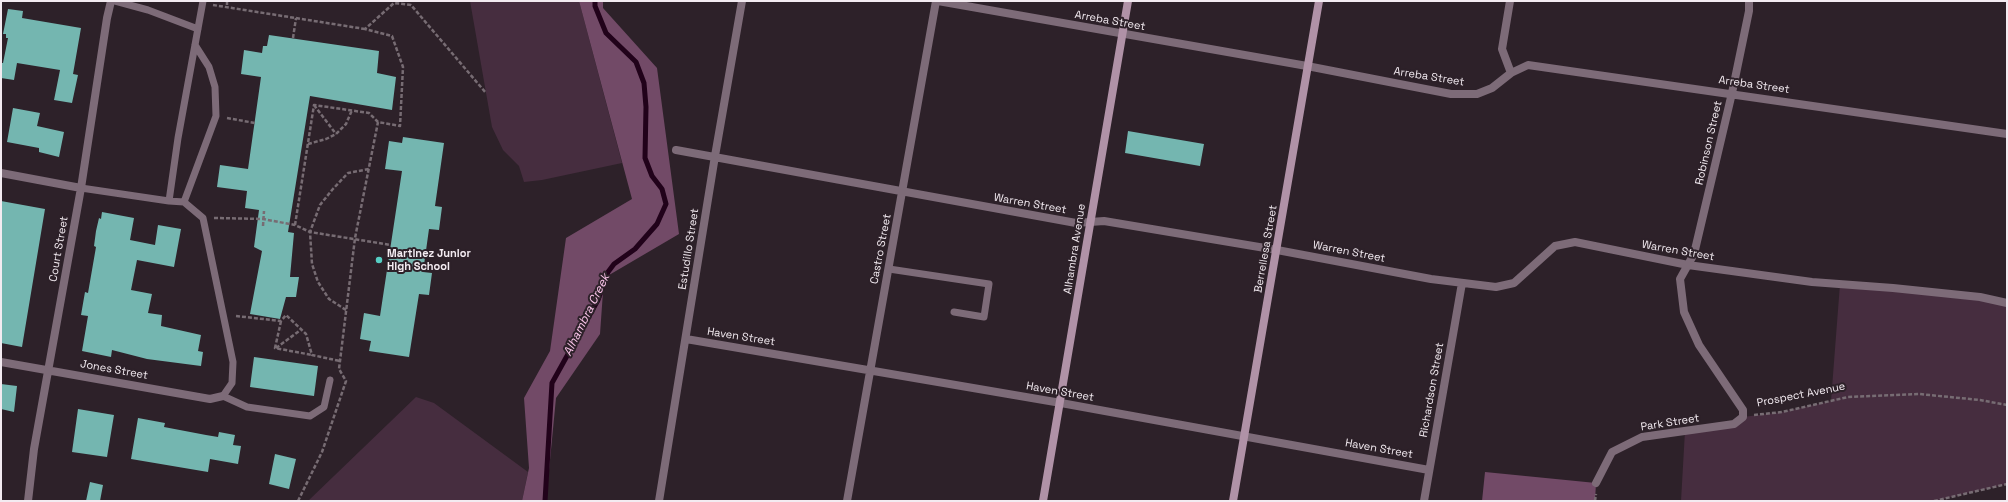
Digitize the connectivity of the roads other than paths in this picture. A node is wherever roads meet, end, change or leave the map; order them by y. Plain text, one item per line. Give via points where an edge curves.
1 (111, 1) edge
2 (115, 1) edge
3 (203, 1) edge
4 (742, 1) edge
5 (937, 1) edge
6 (1128, 1) edge
7 (1319, 1) edge
8 (1510, 1) edge
9 (1748, 1) edge
10 (198, 29) junction
11 (1123, 35) junction
12 (195, 46) junction
13 (1307, 66) junction
14 (1511, 73) junction
15 (1732, 93) junction
16 (2007, 134) edge
17 (676, 150) dead end
18 (715, 156) junction
19 (1, 173) edge
20 (81, 188) junction
21 (903, 192) junction
22 (170, 202) junction
23 (184, 202) junction
24 (1090, 222) junction
25 (1277, 250) junction
26 (1688, 265) junction
27 (889, 269) junction
28 (1462, 283) junction
29 (2007, 303) edge
30 (954, 312) dead end
31 (686, 339) junction
32 (1, 362) edge
33 (48, 370) junction
34 (870, 370) junction
35 (330, 380) dead end
36 (223, 396) junction
37 (1061, 403) junction
38 (1744, 416) joint
39 (1245, 436) junction
40 (1429, 470) junction
41 (1596, 483) dead end
42 (28, 501) edge
43 (658, 501) edge
44 (847, 501) edge
45 (1043, 501) edge
46 (1233, 501) edge
47 (1424, 501) edge

1 - 20 street, Court Street via 106,18
2 - 10 lane via 148,10
3 - 10 lane
4 - 18 street, Estudillo Street
5 - 11 street, Arreba Street
5 - 21 street, Castro Street
6 - 11 main road, Alhambra Avenue
7 - 13 main road, Berrellesa Street
8 - 14 street via 1502,49
9 - 15 street, Robinson Street via 1749,11
10 - 12 lane
11 - 13 street, Arreba Street
11 - 24 main road, Alhambra Avenue
12 - 22 lane via 178,138
12 - 23 lane via 209,67 215,87 216,116
13 - 14 street, Arreba Street via 1451,94 1477,94 1492,88
13 - 25 main road, Berrellesa Street
14 - 15 street, Arreba Street via 1528,65
15 - 16 street, Arreba Street
15 - 26 street, Robinson Street via 1694,254
17 - 18 street, Warren Street
18 - 21 street, Warren Street
18 - 31 street, Estudillo Street
19 - 20 street
20 - 22 lane
20 - 33 street, Court Street
21 - 24 street, Warren Street via 1076,223
21 - 27 street, Castro Street
22 - 23 lane
23 - 36 lane via 203,218 233,362 232,383
24 - 25 street, Warren Street via 1104,221
24 - 37 main road, Alhambra Avenue
25 - 28 street, Warren Street
25 - 39 main road, Berrellesa Street
26 - 28 street, Warren Street via 1575,242 1555,246 1514,283 1496,287
26 - 29 street, Warren Street via 1812,282 1980,297
26 - 38 street, Prospect Avenue via 1680,279 1684,312 1699,345 1743,410
27 - 30 lane via 989,284 984,317
27 - 34 street, Castro Street
28 - 40 street, Richardson Street
31 - 34 street, Haven Street
31 - 43 street, Estudillo Street
32 - 33 street, Jones Street
33 - 36 street, Jones Street via 210,399
33 - 42 street, Court Street
34 - 37 street, Haven Street
34 - 44 street, Castro Street
35 - 36 lane via 324,406 310,416 247,406
37 - 39 street, Haven Street
37 - 45 main road, Alhambra Avenue
38 - 41 street, Park Street via 1734,424 1642,437 1612,452
39 - 40 street, Haven Street
39 - 46 main road, Berrellesa Street
40 - 47 street, Richardson Street

